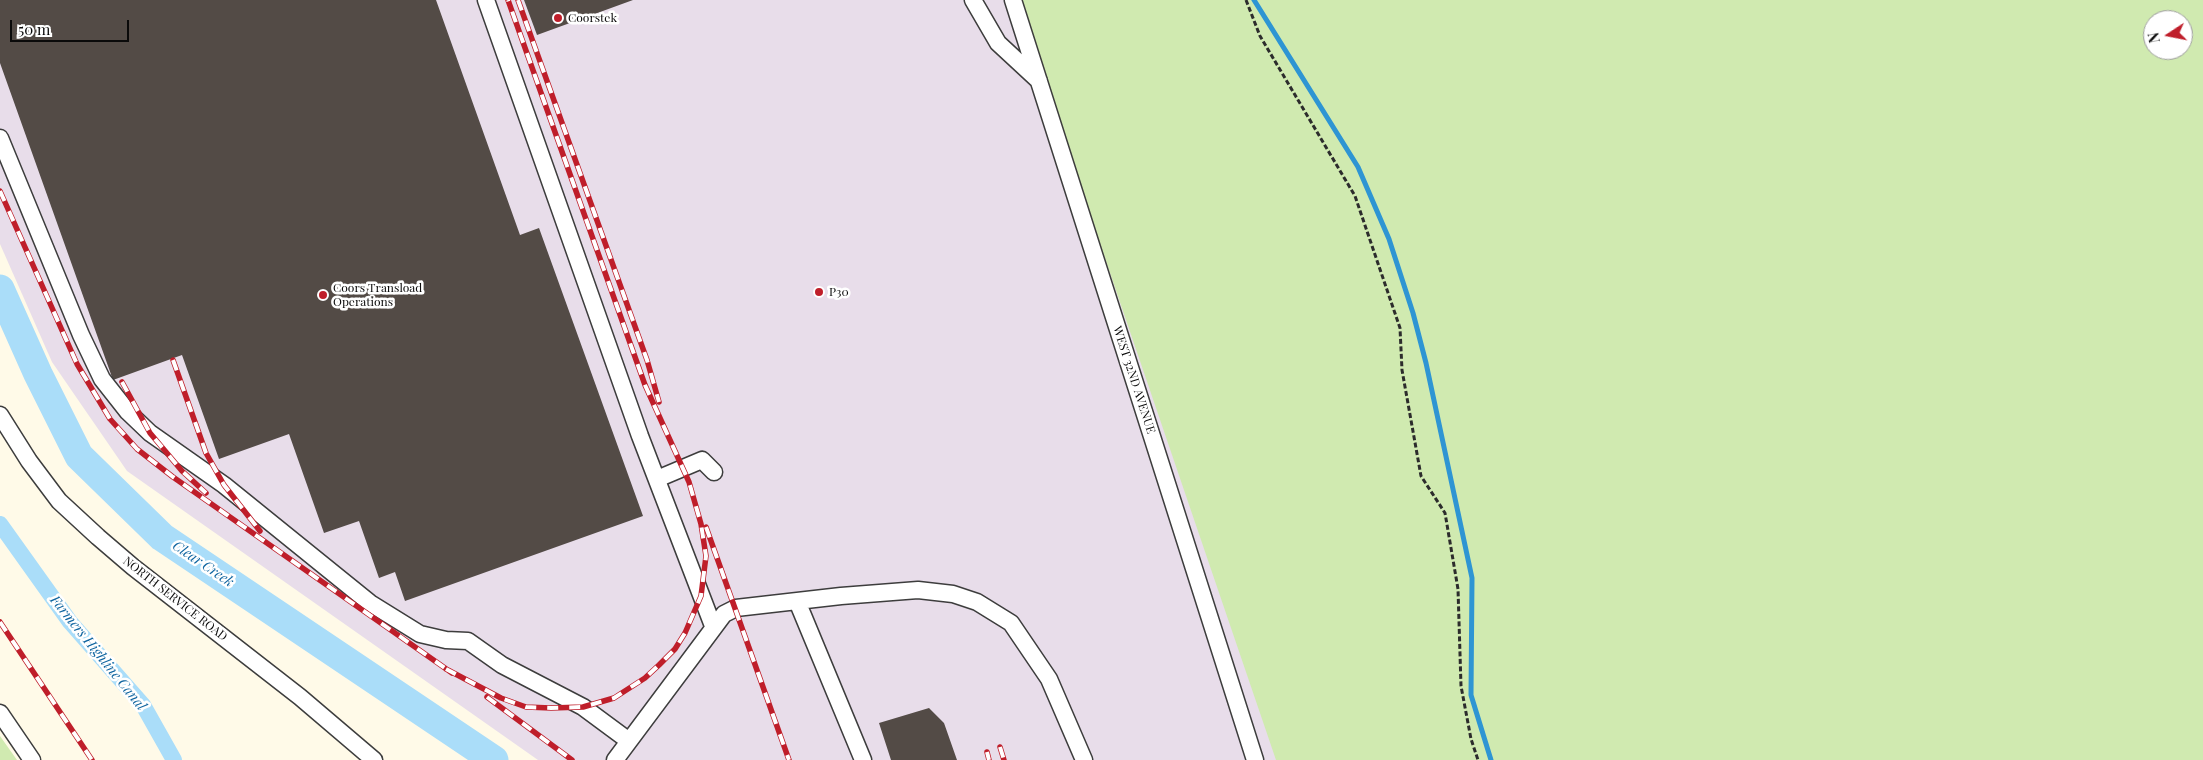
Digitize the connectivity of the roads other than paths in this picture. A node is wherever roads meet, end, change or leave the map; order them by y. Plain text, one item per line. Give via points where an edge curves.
1 (486, 0) edge
2 (973, 0) edge
3 (1013, 0) edge
4 (1040, 83) junction
5 (0, 138) edge
6 (0, 415) edge
7 (714, 472) dead end
8 (657, 479) junction
9 (797, 601) junction
10 (713, 626) junction
11 (0, 713) edge
12 (629, 741) junction
13 (32, 760) edge
14 (374, 760) edge
15 (614, 760) edge
16 (863, 760) edge
17 (1084, 760) edge
18 (1255, 760) edge

1 - 8 street
2 - 4 street via 998,43
3 - 4 street, WEST 32ND AVENUE
4 - 18 street, WEST 32ND AVENUE
5 - 12 street via 81,335 102,378 128,412 150,433 224,485 370,604 420,634 468,641 502,665 583,707
6 - 14 street, NORTH SERVICE ROAD via 59,501 98,537
7 - 8 street via 702,460
8 - 10 street
9 - 10 street via 736,608 724,614
9 - 16 street
9 - 17 street via 918,590 953,594 977,602 1011,624 1049,679
10 - 12 street
11 - 13 street
12 - 15 street

